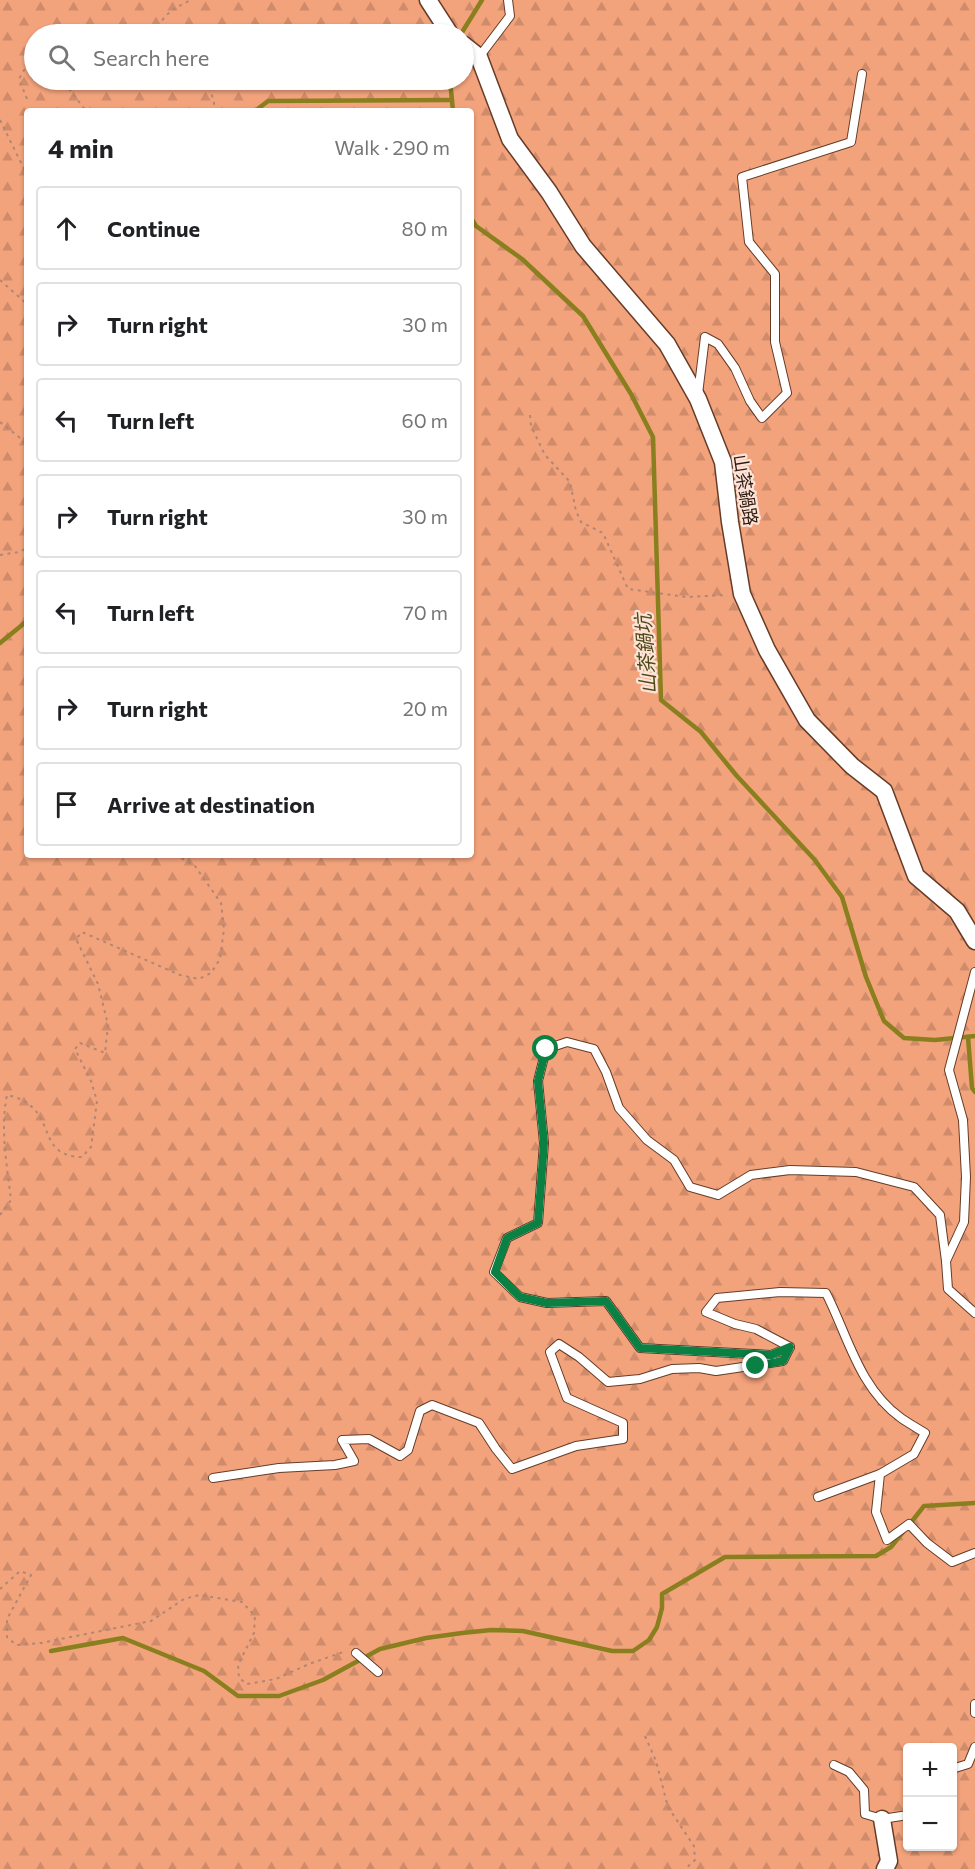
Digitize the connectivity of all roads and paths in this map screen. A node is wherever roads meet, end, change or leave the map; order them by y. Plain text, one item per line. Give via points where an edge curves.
1 (191, 0) edge
2 (428, 0) edge
3 (508, 0) edge
4 (159, 24) edge
5 (444, 24) edge
6 (474, 45) edge
7 (474, 60) edge
8 (24, 70) edge
9 (862, 74) dead end
10 (70, 90) edge
11 (211, 90) edge
12 (27, 99) dead end
13 (84, 108) edge
14 (215, 108) edge
15 (0, 120) edge
16 (24, 170) edge
17 (0, 280) edge
18 (24, 301) edge
19 (698, 399) junction
20 (530, 415) dead end
21 (0, 422) edge
22 (24, 442) edge
23 (24, 550) edge
24 (0, 555) edge
25 (742, 594) junction
26 (181, 858) edge
27 (975, 941) edge
28 (975, 972) edge
29 (0, 1215) edge
30 (946, 1261) junction
31 (975, 1313) edge
32 (790, 1347) junction
33 (880, 1474) junction
34 (213, 1478) dead end
35 (818, 1497) dead end
36 (975, 1553) edge
37 (0, 1589) edge
38 (356, 1653) joint
39 (378, 1672) dead end
40 (975, 1704) edge
41 (975, 1713) edge
42 (645, 1736) dead end
43 (975, 1747) edge
44 (834, 1765) dead end
45 (957, 1767) edge
46 (903, 1816) edge
47 (882, 1819) junction
48 (685, 1869) edge
49 (885, 1869) edge

1 - 4 path via 173,8
2 - 5 street
3 - 6 lane via 510,16
7 - 19 street, 山茶鍋路 via 510,139 583,246 667,344
8 - 12 path via 19,79
9 - 19 lane via 851,142 742,177 749,242 775,274 775,342 787,393 762,418 735,368 718,344 705,337
10 - 13 path
11 - 14 path
15 - 16 path
17 - 18 path
19 - 25 street, 山茶鍋路 via 723,462
20 - 25 path via 531,426 546,455 570,482 581,522 603,534 628,590 686,597
21 - 22 path
23 - 24 path
25 - 27 street, 山茶鍋路 via 767,650 807,720 852,766 884,790 916,876 957,911
26 - 29 path via 195,866 221,903 224,929 220,959 211,973 199,979 180,975 82,932 76,939 98,984 108,1025 105,1053 80,1043 75,1049 97,1101 91,1148 82,1157 69,1157 51,1143 33,1107 7,1095 2,1107 1,1134 11,1200
28 - 30 lane via 949,1071 963,1120 966,1176 964,1222
30 - 31 lane via 948,1289
30 - 32 lane via 939,1215 914,1187 856,1172 790,1170 751,1175 718,1195 690,1187 674,1160 647,1140 619,1108 594,1049 567,1042 546,1049 538,1081 544,1143 538,1223 507,1238 495,1272 520,1297 547,1303 606,1301 640,1348 771,1355
32 - 33 lane via 756,1329 706,1312 717,1299 780,1292 826,1293 859,1367 876,1394 899,1417 925,1433 914,1454
32 - 34 lane via 783,1361 716,1371 672,1369 640,1379 608,1382 559,1344 550,1352 567,1398 623,1423 623,1439 576,1446 512,1469 479,1423 432,1404 420,1411 408,1450 400,1456 369,1439 342,1440 354,1461
33 - 35 lane
33 - 36 lane via 876,1512 887,1540 909,1524 952,1562
37 - 38 path via 20,1571 31,1575 7,1619 7,1637 16,1645 151,1621 184,1599 199,1595 242,1602 255,1616 254,1633 238,1665 239,1678 247,1684 276,1679 349,1650
38 - 39 lane
40 - 41 lane
42 - 48 path via 657,1761 668,1807 694,1845 695,1860
43 - 45 lane via 968,1764
44 - 47 lane via 849,1772 864,1790 865,1814
46 - 47 lane
47 - 49 street via 888,1862

